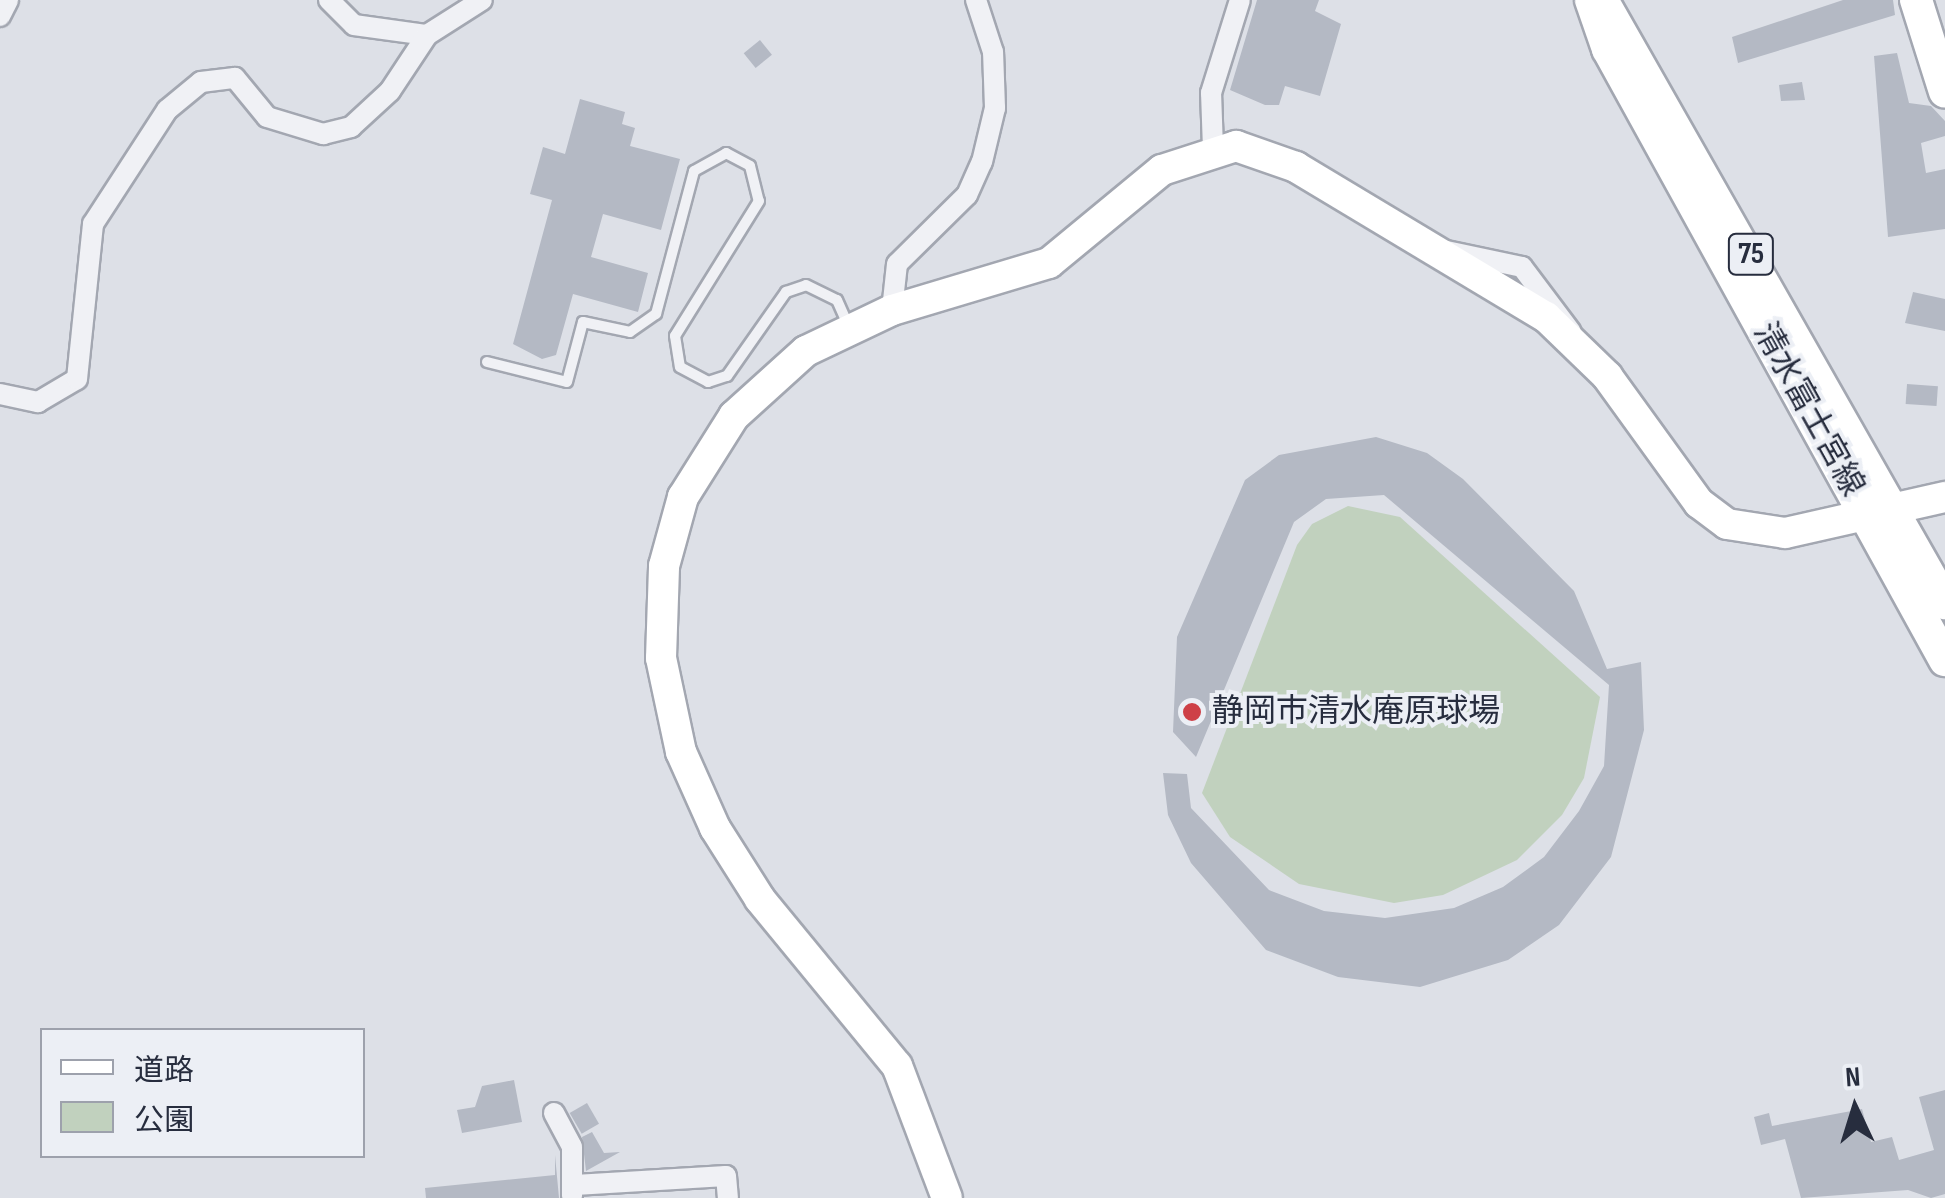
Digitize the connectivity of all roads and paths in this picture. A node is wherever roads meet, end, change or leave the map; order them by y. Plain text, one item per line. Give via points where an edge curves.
1 (8, 0) edge
2 (328, 0) edge
3 (482, 0) edge
4 (976, 0) edge
5 (1240, 0) edge
6 (1591, 0) edge
7 (1602, 0) edge
8 (1916, 0) edge
9 (0, 16) edge
10 (427, 35) junction
11 (1945, 92) edge
12 (1213, 149) junction
13 (892, 310) junction
14 (848, 326) junction
15 (487, 362) dead end
16 (0, 394) edge
17 (1945, 497) edge
18 (1881, 514) junction
19 (1945, 602) edge
20 (1945, 660) edge
21 (554, 1113) dead end
22 (573, 1191) edge
23 (728, 1198) edge
24 (947, 1198) edge

1 - 9 street
2 - 10 street via 354,25
3 - 10 street
4 - 13 street via 993,52 995,108 982,162 967,195 897,264
5 - 12 street via 1212,94
6 - 18 main road, 清水富士宮線 / 75 via 1608,48
7 - 18 main road, 清水富士宮線 / 75
8 - 11 main road
10 - 16 street via 390,92 351,127 323,134 267,116 234,78 201,82 166,110 92,224 77,379 38,402
12 - 13 street via 1162,170 1048,263
12 - 18 street via 1266,153 1435,249 1575,340 1699,503 1728,524 1785,533
13 - 14 street
14 - 15 lane via 837,300 806,285 786,292 727,376 708,382 680,367 675,336 759,202 750,166 726,153 694,170 656,314 630,332 582,322 566,382
14 - 24 street via 755,393 698,467 664,566 660,658 681,752 715,828 760,899 897,1066
17 - 18 street
18 - 19 main road, 清水富士宮線 / 75
18 - 20 main road, 清水富士宮線 / 75
21 - 22 street via 572,1146
22 - 23 street via 726,1176

